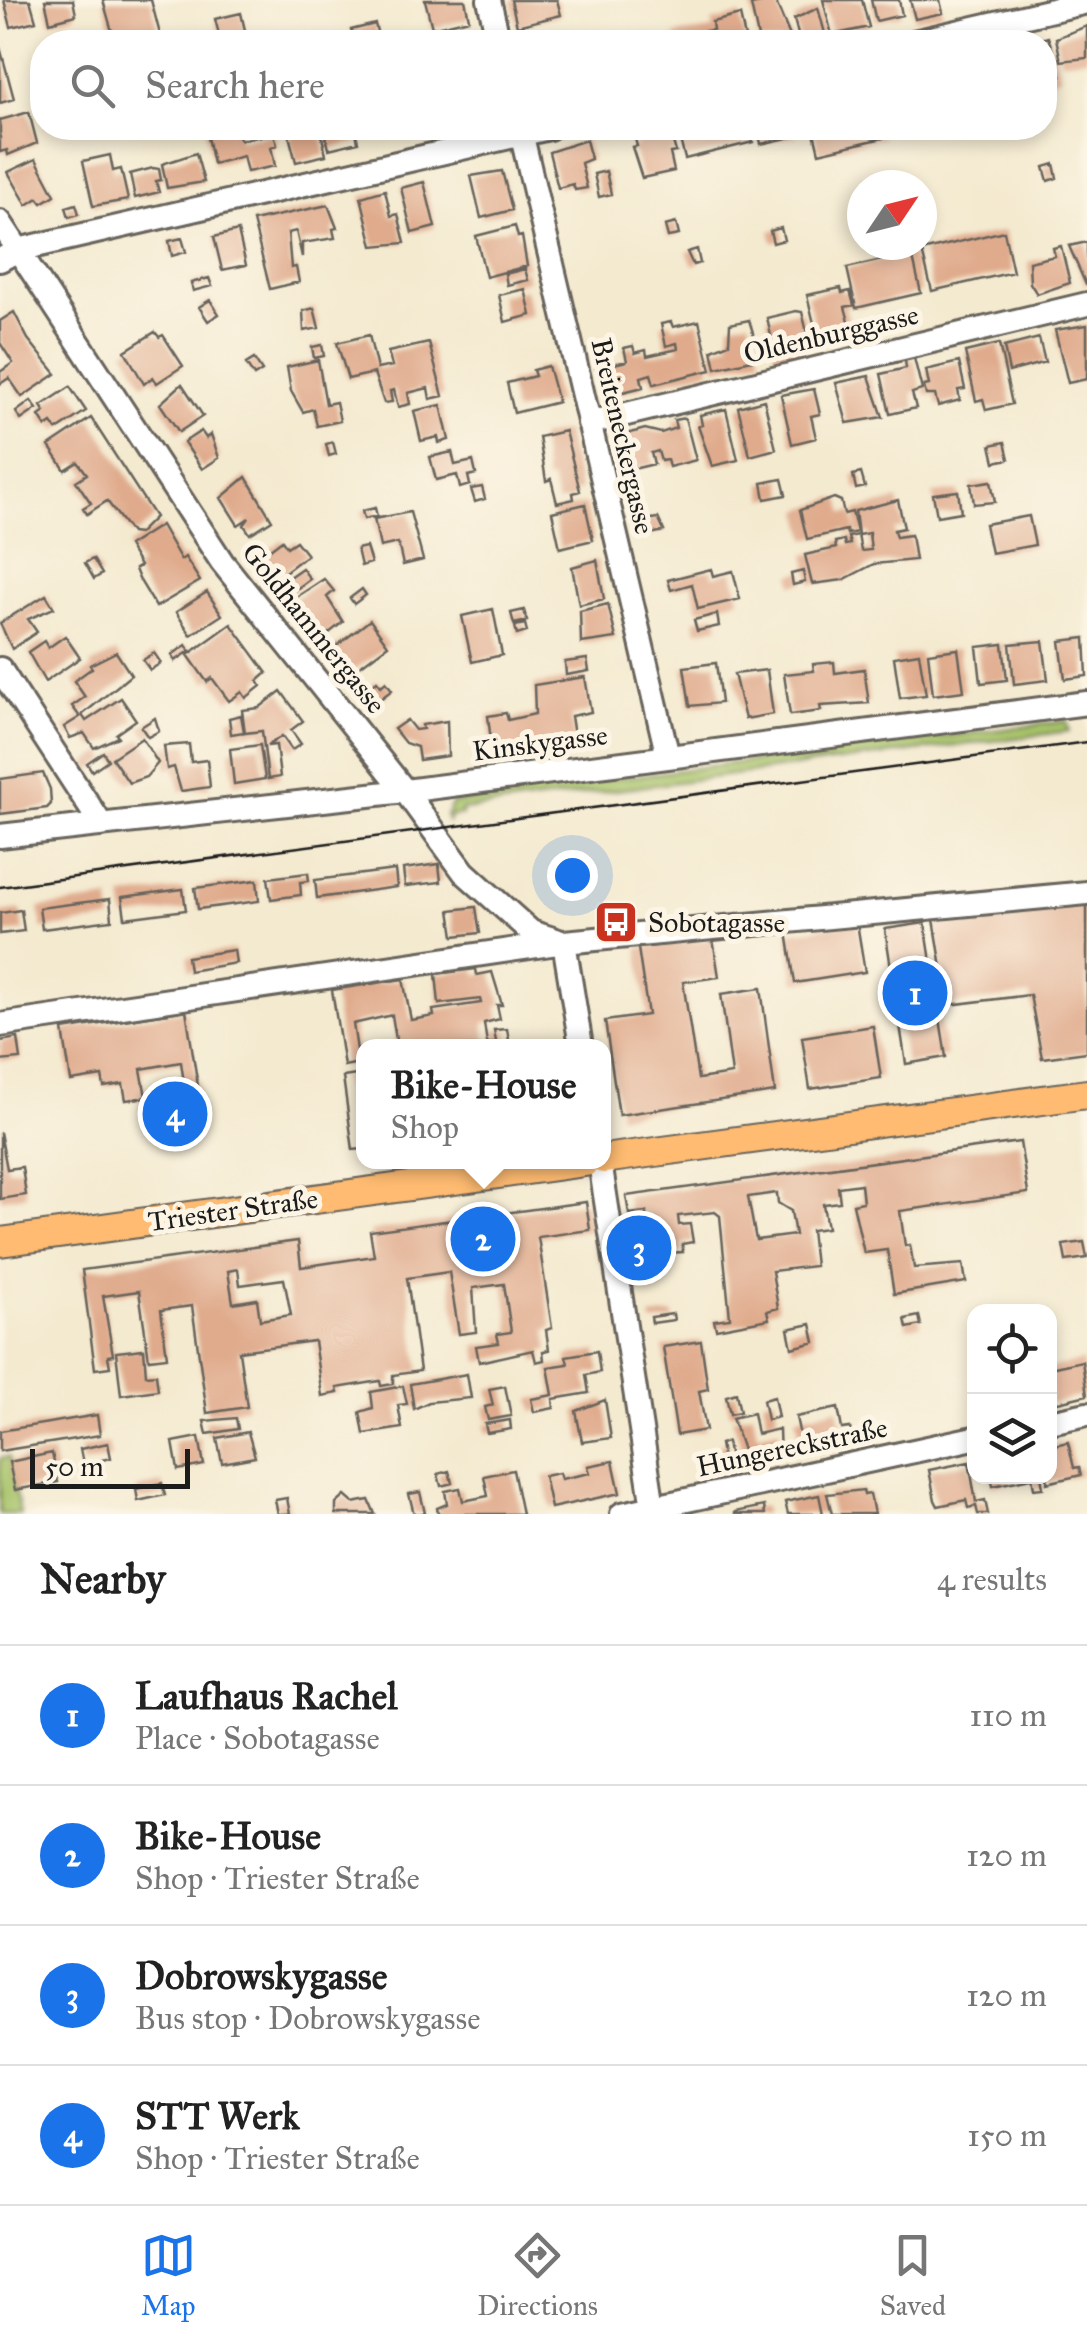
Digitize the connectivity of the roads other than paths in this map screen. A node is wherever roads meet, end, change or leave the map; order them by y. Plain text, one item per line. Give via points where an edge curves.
1 (488, 0) edge
2 (1087, 2) edge
3 (496, 30) edge
4 (966, 30) edge
5 (483, 140) edge
6 (522, 140) edge
7 (0, 222) edge
8 (9, 255) edge
9 (1087, 304) edge
10 (589, 423) junction
11 (0, 669) edge
12 (1087, 703) edge
13 (668, 758) junction
14 (405, 790) junction
15 (101, 824) junction
16 (0, 836) edge
17 (1087, 892) edge
18 (564, 942) junction
19 (0, 1025) edge
20 (581, 1039) edge
21 (1087, 1094) edge
22 (611, 1159) edge
23 (534, 1169) edge
24 (603, 1169) edge
25 (0, 1242) edge
26 (1087, 1414) edge
27 (1057, 1420) edge
28 (967, 1440) edge
29 (654, 1511) edge
30 (622, 1514) edge

1 - 3 street
2 - 4 street
5 - 8 street
6 - 10 street, Breiteneckergasse
7 - 8 street, Goldhammergasse
8 - 14 street, Goldhammergasse via 222,562
9 - 10 street, Oldenburggasse
10 - 13 street, Breiteneckergasse
11 - 15 street
12 - 13 street, Kinskygasse
13 - 14 street, Kinskygasse
14 - 15 street, Kinskygasse
14 - 18 street, Goldhammergasse via 476,885 532,932
15 - 16 street, Kinskygasse
17 - 18 street
18 - 19 street
18 - 20 street
21 - 22 main road
23 - 25 main road, Triester Straße
24 - 29 street
26 - 27 street
28 - 29 street, Hungereckstraße
29 - 30 street, Hungereckstraße

